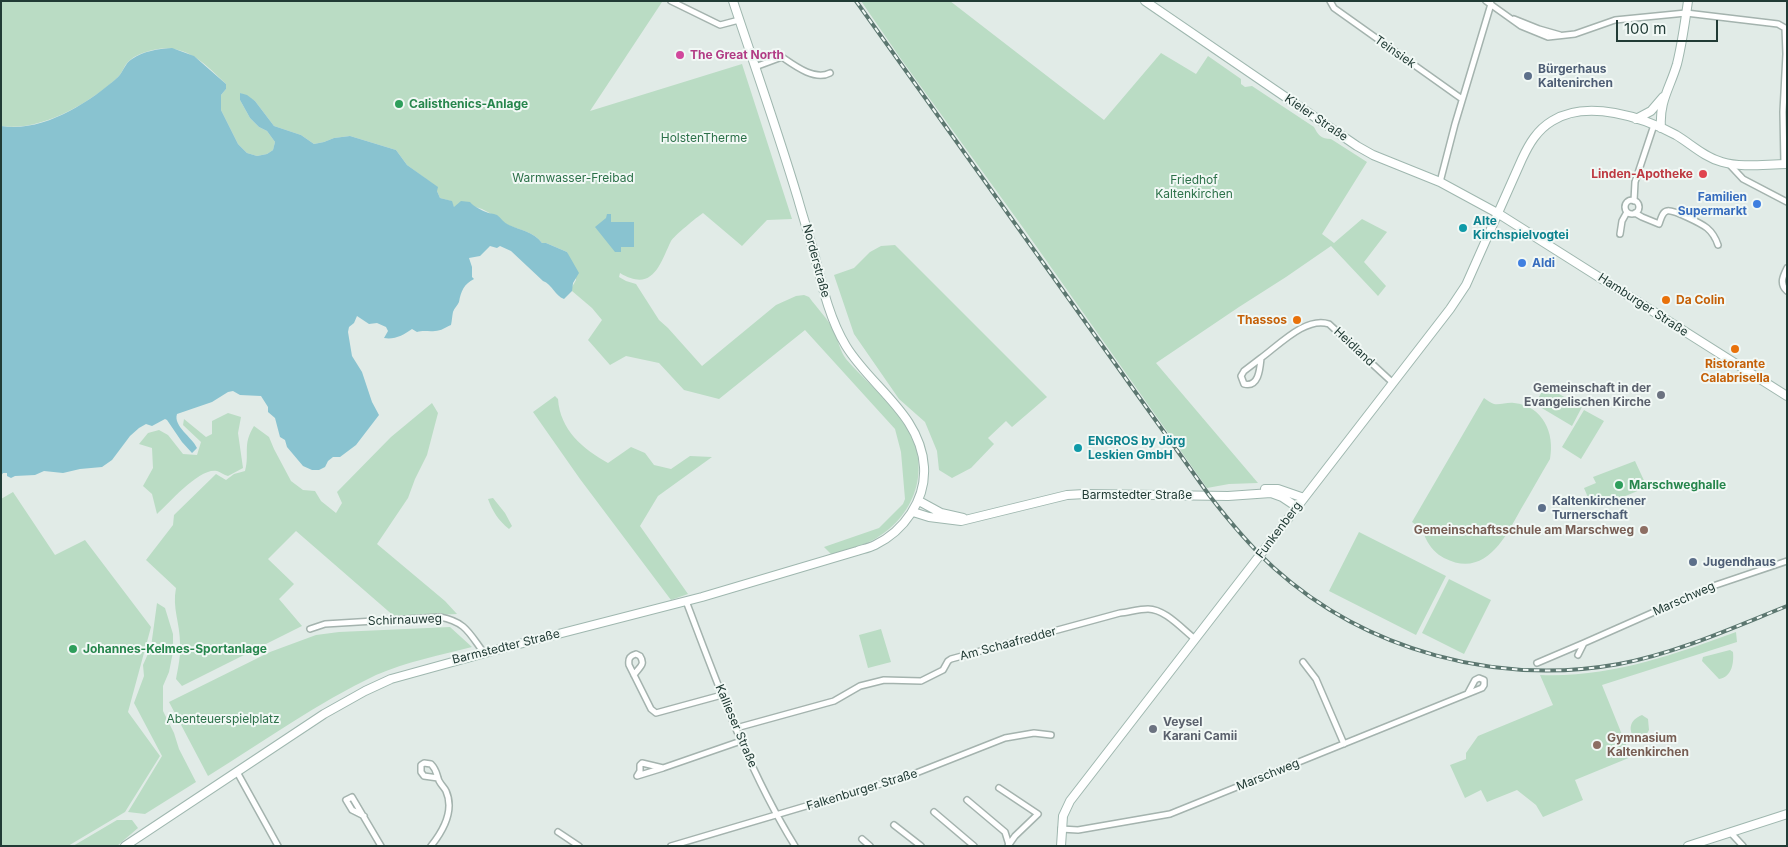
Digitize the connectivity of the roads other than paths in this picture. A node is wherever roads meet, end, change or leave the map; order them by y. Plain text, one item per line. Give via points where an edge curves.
1 (671, 1) edge
2 (733, 1) edge
3 (1330, 1) edge
4 (1688, 1) edge
5 (1147, 2) edge
6 (1488, 3) edge
7 (1686, 13) junction
8 (1512, 18) junction
9 (739, 20) junction
10 (1786, 28) edge
11 (1560, 35) junction
12 (755, 66) junction
13 (830, 74) dead end
14 (1664, 96) junction
15 (1462, 99) junction
16 (1636, 119) junction
17 (1658, 127) junction
18 (1729, 164) junction
19 (1785, 164) edge
20 (1440, 182) junction
21 (1634, 201) junction
22 (1787, 202) edge
23 (1627, 212) junction
24 (1635, 213) junction
25 (1498, 214) junction
26 (1620, 234) dead end
27 (1718, 245) dead end
28 (1787, 268) edge
29 (1787, 291) edge
30 (1261, 358) junction
31 (1393, 383) junction
32 (1787, 396) edge
33 (1244, 494) junction
34 (1304, 498) junction
35 (918, 501) junction
36 (1297, 508) junction
37 (913, 512) junction
38 (973, 519) junction
39 (1787, 561) edge
40 (686, 601) junction
41 (310, 629) dead end
42 (1195, 639) junction
43 (1584, 643) junction
44 (484, 653) junction
45 (1578, 655) dead end
46 (1303, 662) dead end
47 (1537, 663) dead end
48 (634, 675) dead end
49 (1468, 693) dead end
50 (722, 696) junction
51 (736, 728) junction
52 (1051, 735) dead end
53 (741, 741) junction
54 (1344, 744) junction
55 (664, 768) junction
56 (237, 772) junction
57 (438, 778) dead end
58 (999, 788) dead end
59 (967, 800) dead end
60 (934, 812) dead end
61 (1787, 814) edge
62 (776, 815) junction
63 (364, 816) dead end
64 (894, 825) dead end
65 (1061, 829) junction
66 (558, 832) dead end
67 (1730, 832) junction
68 (862, 839) dead end
69 (1009, 845) edge
70 (1062, 845) edge
71 (125, 846) edge
72 (278, 846) edge
73 (381, 846) edge
74 (431, 846) edge
75 (579, 846) edge
76 (671, 846) edge
77 (795, 846) edge
78 (870, 846) edge
79 (922, 846) edge
80 (974, 846) edge
81 (1688, 846) edge
82 (1743, 846) edge

1 - 9 street via 720,25
2 - 9 main road, Norderstraße
3 - 15 street, Teinsiek via 1334,8
4 - 7 main road
5 - 20 main road, Kieler Straße via 1357,146
6 - 8 street
6 - 15 street
7 - 10 street via 1778,24
7 - 11 street via 1615,20 1575,34
7 - 14 main road via 1677,63
8 - 11 street
8 - 11 street via 1538,34 1548,37
9 - 12 main road, Norderstraße
10 - 19 street
12 - 13 street via 782,57 814,74
12 - 35 main road, Norderstraße via 838,331 868,375 907,417 922,448 925,469
14 - 16 main road via 1651,111
14 - 17 main road
15 - 20 street
16 - 17 main road, Funkenberg
16 - 25 main road, Funkenberg via 1593,110 1566,114 1550,122 1528,146
17 - 18 main road, Funkenberg via 1708,156
17 - 21 street via 1635,182
18 - 19 main road
18 - 22 street via 1743,179
20 - 25 main road, Kieler Straße
21 - 23 street via 1626,204
21 - 24 street via 1638,207
23 - 24 street
23 - 26 street
24 - 27 street via 1659,224 1663,214 1672,211 1706,227
25 - 31 main road, Funkenberg via 1466,285
25 - 32 main road, Hamburger Straße
28 - 29 street via 1782,283
30 - 30 street, Heidland via 1258,378 1254,383 1244,384 1240,376
30 - 31 street, Heidland via 1304,326 1325,322
31 - 34 main road, Funkenberg
33 - 34 main road, Barmstedter Straße via 1278,489
33 - 36 main road, Barmstedter Straße via 1271,493
33 - 38 main road, Barmstedter Straße via 1067,495
34 - 36 main road, Funkenberg
35 - 37 main road, Barmstedter Straße
35 - 38 main road, Barmstedter Straße via 941,513
36 - 42 main road, Funkenberg
37 - 38 main road, Barmstedter Straße via 949,521
37 - 40 main road, Barmstedter Straße via 902,526 875,545
39 - 43 street, Marschweg via 1713,586
40 - 44 main road, Barmstedter Straße
40 - 50 street, Kallieser Straße
41 - 44 street, Schirnauweg via 325,624 440,617 462,624
42 - 51 street, Am Schaafredder via 1164,614 1154,610 1120,613 951,659 943,670 921,681 884,680 868,684 834,701
42 - 65 main road, Funkenberg via 1070,801
43 - 45 street
43 - 47 street, Marschweg
44 - 56 main road, Barmstedter Straße via 398,677 365,691
46 - 54 street via 1316,679
48 - 50 street via 656,713
49 - 54 street, Marschweg
50 - 51 street, Kallieser Straße
51 - 53 street, Kallieser Straße
52 - 62 street, Falkenburger Straße via 1034,732 1006,738 912,775
53 - 55 street
53 - 62 street, Kallieser Straße
54 - 65 street, Marschweg via 1170,814 1078,830
55 - 55 street via 646,773 637,776 642,763
56 - 71 main road, Barmstedter Straße
56 - 72 street
57 - 74 street via 447,792 448,809 442,832
58 - 69 street via 1038,814
59 - 69 street via 1005,832
60 - 80 street
61 - 67 main road
62 - 76 street, Falkenburger Straße
62 - 77 street, Kallieser Straße
63 - 73 street
64 - 79 street
65 - 70 main road, Funkenberg
66 - 75 street
67 - 81 main road
67 - 82 street
68 - 78 street

